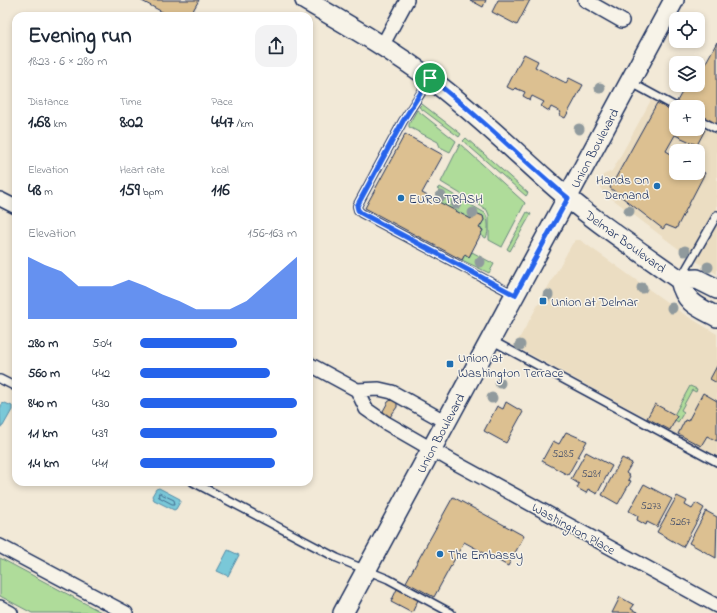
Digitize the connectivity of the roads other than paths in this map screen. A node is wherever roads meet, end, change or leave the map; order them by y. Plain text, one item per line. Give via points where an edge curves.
1 (305, 0) edge
2 (407, 0) edge
3 (584, 0) edge
4 (674, 0) edge
5 (622, 21) dead end
6 (382, 46) junction
7 (430, 78) junction
8 (630, 82) junction
9 (669, 103) edge
10 (705, 123) edge
11 (717, 129) edge
12 (568, 198) junction
13 (0, 199) edge
14 (12, 205) edge
15 (717, 215) edge
16 (680, 280) junction
17 (717, 289) edge
18 (515, 295) junction
19 (717, 317) edge
20 (491, 340) junction
21 (313, 366) edge
22 (0, 379) edge
23 (12, 385) edge
24 (357, 390) junction
25 (446, 422) junction
26 (432, 450) junction
27 (717, 462) edge
28 (201, 486) edge
29 (0, 546) edge
30 (366, 571) junction
31 (717, 606) edge
32 (0, 607) edge
33 (10, 613) edge
34 (126, 613) edge
35 (343, 613) edge
36 (451, 613) edge

1 - 6 main road, Delmar Boulevard
2 - 6 street
3 - 5 street
4 - 8 main road, Union Boulevard
6 - 7 main road, Delmar Boulevard
7 - 12 main road, Delmar Boulevard via 492,129
7 - 18 lane via 403,121 357,206 358,210
8 - 9 lane
8 - 12 main road, Union Boulevard
10 - 11 lane
12 - 16 main road, Delmar Boulevard
12 - 18 main road, Union Boulevard
13 - 14 street
15 - 16 lane
16 - 17 main road, Delmar Boulevard via 697,279
16 - 19 main road, Delmar Boulevard via 687,298
18 - 20 main road, Union Boulevard
20 - 25 main road, Union Boulevard
20 - 27 lane
21 - 24 street
22 - 23 lane
24 - 25 street via 379,389 392,392
24 - 26 street, Washington Place via 366,409
25 - 26 main road, Union Boulevard
26 - 30 main road, Union Boulevard
26 - 31 street, Washington Place
28 - 30 lane
29 - 34 street
30 - 35 main road, Union Boulevard
30 - 36 lane via 395,583
32 - 33 street

